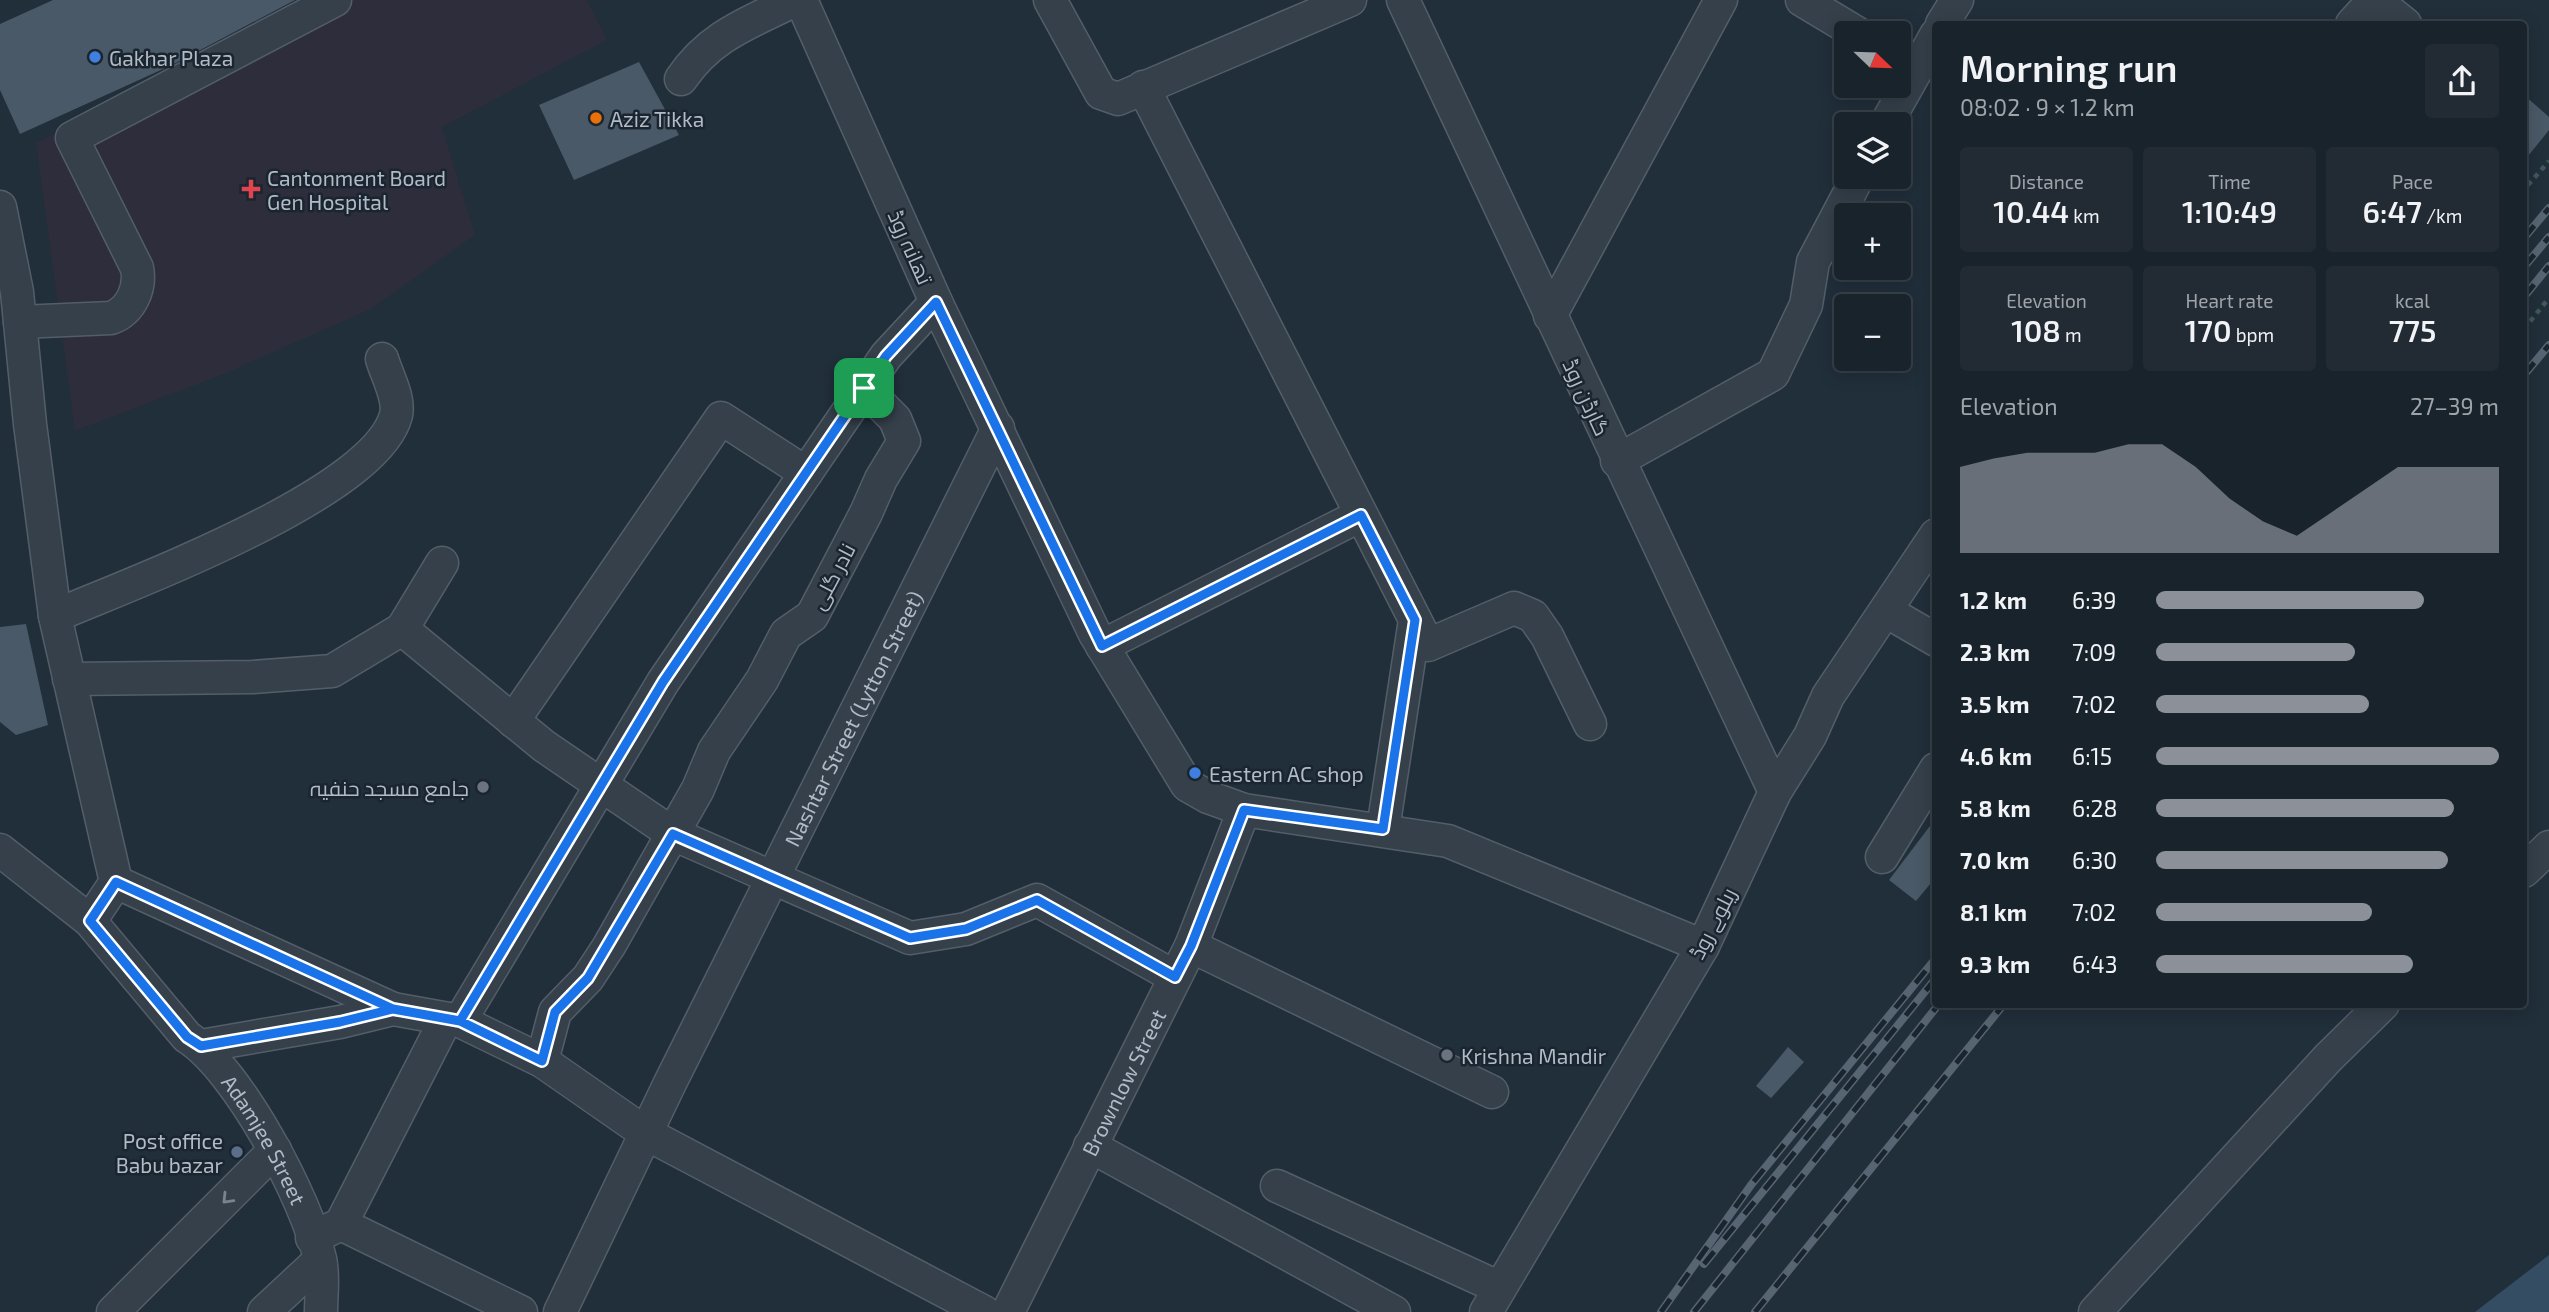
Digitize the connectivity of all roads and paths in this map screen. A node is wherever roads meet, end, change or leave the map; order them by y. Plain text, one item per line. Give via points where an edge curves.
1 (335, 0) edge
2 (795, 0) edge
3 (802, 0) edge
4 (1050, 0) edge
5 (1350, 0) edge
6 (1403, 0) edge
7 (1721, 0) edge
8 (1802, 0) edge
9 (1957, 0) edge
10 (2374, 0) edge
11 (1837, 21) edge
12 (1944, 21) edge
13 (2355, 21) edge
14 (2401, 21) edge
15 (1932, 42) edge
16 (1916, 70) edge
17 (681, 79) dead end
18 (1143, 87) junction
19 (1893, 112) edge
20 (2549, 161) edge
21 (2528, 186) dead end
22 (1852, 189) edge
23 (0, 207) edge
24 (2549, 298) edge
25 (936, 302) junction
26 (1550, 316) junction
27 (20, 322) junction
28 (2527, 325) edge
29 (382, 359) dead end
30 (864, 388) junction
31 (998, 428) junction
32 (1617, 461) junction
33 (806, 473) junction
34 (1361, 515) junction
35 (1932, 541) edge
36 (442, 563) dead end
37 (1932, 571) edge
38 (55, 616) junction
39 (1898, 618) junction
40 (1415, 620) junction
41 (402, 629) junction
42 (1932, 638) edge
43 (1102, 646) junction
44 (69, 679) junction
45 (513, 721) junction
46 (1590, 724) dead end
47 (1810, 736) junction
48 (1932, 776) edge
49 (601, 786) junction
50 (1775, 792) junction
51 (1244, 810) junction
52 (1383, 829) junction
53 (673, 834) junction
54 (2549, 847) edge
55 (0, 850) edge
56 (1882, 857) dead end
57 (2527, 868) edge
58 (773, 880) junction
59 (116, 882) junction
60 (90, 921) junction
61 (1191, 946) junction
62 (1703, 946) junction
63 (1175, 977) junction
64 (2379, 1008) edge
65 (393, 1009) junction
66 (453, 1020) junction
67 (201, 1046) junction
68 (542, 1061) junction
69 (1492, 1092) dead end
70 (647, 1134) junction
71 (1090, 1146) junction
72 (275, 1150) junction
73 (1277, 1186) dead end
74 (341, 1224) junction
75 (316, 1249) junction
76 (1493, 1300) edge
77 (113, 1312) edge
78 (264, 1312) edge
79 (321, 1312) edge
80 (521, 1312) edge
81 (560, 1312) edge
82 (984, 1312) edge
83 (1007, 1312) edge
84 (1394, 1312) edge
85 (2095, 1312) edge

1 - 27 street via 72,138 137,268 137,285 123,312 111,318
2 - 17 street via 717,38
3 - 25 street, تھانہ روڈ
4 - 18 street via 1101,93 1118,99
5 - 18 street
6 - 26 street, گارڈن روڈ
7 - 26 street
8 - 11 street
9 - 12 street
10 - 13 street
10 - 14 street
15 - 16 street
16 - 19 street
18 - 34 street
20 - 21 path
22 - 32 street via 1813,262 1806,305 1773,374
23 - 27 street
24 - 28 path
25 - 30 street via 886,356
25 - 31 street, تھانہ روڈ
26 - 32 street, گارڈن روڈ
27 - 38 street
29 - 38 street via 398,405 396,415 383,440 351,469 296,509
30 - 33 street
30 - 53 street, نادر گلی via 895,419 904,441 812,616 786,634 757,689 714,751
31 - 43 street, تھانہ روڈ
31 - 58 street, Nashtar Street (Lytton Street)
32 - 50 street, گارڈن روڈ
33 - 45 street via 721,418
33 - 49 street via 663,682
34 - 40 street
34 - 43 street
35 - 47 street, ریلوے روڈ via 1828,696
36 - 41 street
37 - 39 street
38 - 44 street
39 - 42 street
39 - 47 street via 1841,702
40 - 46 street via 1427,645 1514,608 1533,616
40 - 52 street
41 - 44 street via 332,671 253,677
41 - 45 street
43 - 51 street, تھانہ روڈ via 1187,785
44 - 59 street
45 - 49 street
47 - 50 street, ریلوے روڈ
48 - 56 street
49 - 53 street
49 - 66 street
50 - 62 street, ریلوے روڈ
51 - 52 street
51 - 61 street, Brownlow Street
52 - 62 street via 1448,841
53 - 58 street
53 - 68 street, نادر گلی via 595,967 555,1012
54 - 57 street
55 - 60 street, Adamjee Street
58 - 63 street via 910,938 966,929 1037,900
58 - 70 street, Nashtar Street (Lytton Street)
59 - 60 street
59 - 65 street
60 - 67 street, Adamjee Street via 187,1037
61 - 63 street, Brownlow Street
61 - 69 street
62 - 76 street, ریلوے روڈ
63 - 71 street, Brownlow Street
64 - 85 street
65 - 66 street
65 - 67 street
66 - 68 street
66 - 74 street
67 - 72 street, Adamjee Street
68 - 70 street
70 - 81 street, Nashtar Street (Lytton Street)
70 - 82 street
71 - 83 street, Brownlow Street
71 - 84 street
72 - 75 street, Adamjee Street
72 -> 77 street
73 - 76 street
74 - 75 street
74 - 80 street
75 - 78 street
75 - 79 street, Adamjee Street

